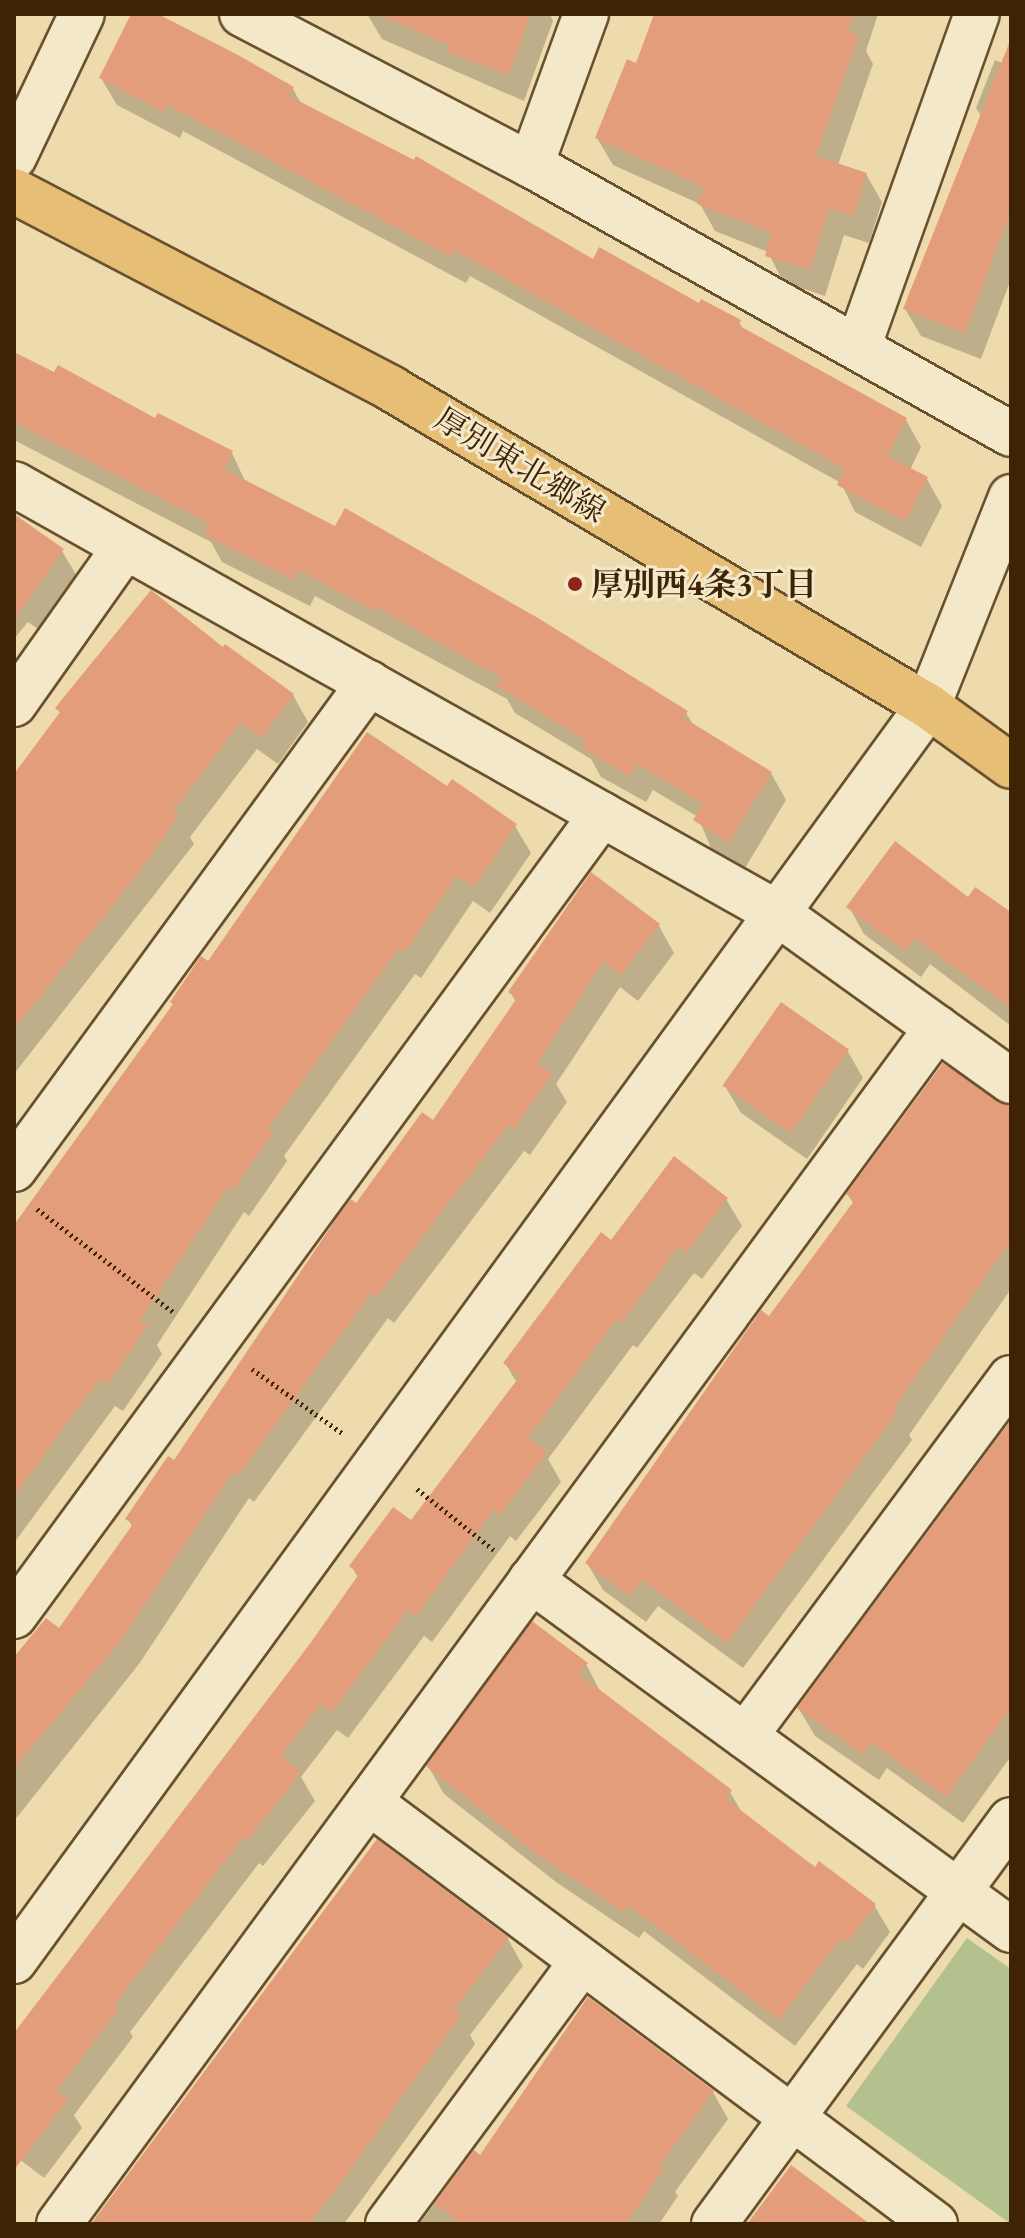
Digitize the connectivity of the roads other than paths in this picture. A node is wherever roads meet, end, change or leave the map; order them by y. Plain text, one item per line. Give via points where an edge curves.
1 (82, 14) edge
2 (242, 14) edge
3 (586, 14) edge
4 (977, 14) edge
5 (14, 157) edge
6 (531, 165) junction
7 (14, 191) edge
8 (859, 345) junction
9 (1011, 434) edge
10 (14, 484) edge
11 (1011, 497) edge
12 (125, 547) junction
13 (369, 683) junction
14 (14, 704) edge
15 (928, 706) junction
16 (1011, 766) edge
17 (602, 814) junction
18 (777, 913) junction
19 (937, 1028) junction
20 (1011, 1081) edge
21 (20, 1185) edge
22 (1011, 1378) edge
23 (531, 1580) junction
24 (14, 1616) edge
25 (745, 1736) junction
26 (369, 1802) junction
27 (1011, 1820) edge
28 (958, 1892) junction
29 (1011, 1930) edge
30 (14, 1961) edge
31 (582, 1962) junction
32 (791, 2119) junction
33 (59, 2224) edge
34 (388, 2224) edge
35 (714, 2224) edge
36 (935, 2224) edge

1 - 5 street
2 - 6 street
3 - 6 street
4 - 8 street
6 - 8 street
7 - 15 main road, 厚別東北郷線 via 392,389
8 - 9 street
10 - 12 street
11 - 15 street
12 - 13 street
12 - 14 street
13 - 17 street
13 - 21 street
15 - 16 main road, 厚別東北郷線
15 - 18 street
17 - 18 street
17 - 24 street
18 - 19 street
18 - 30 street
19 - 20 street
19 - 23 street
22 - 25 street
23 - 25 street
23 - 26 street
25 - 28 street
26 - 31 street
26 - 33 street
27 - 28 street
28 - 29 street
28 - 32 street
31 - 32 street
31 - 34 street
32 - 35 street
32 - 36 street

